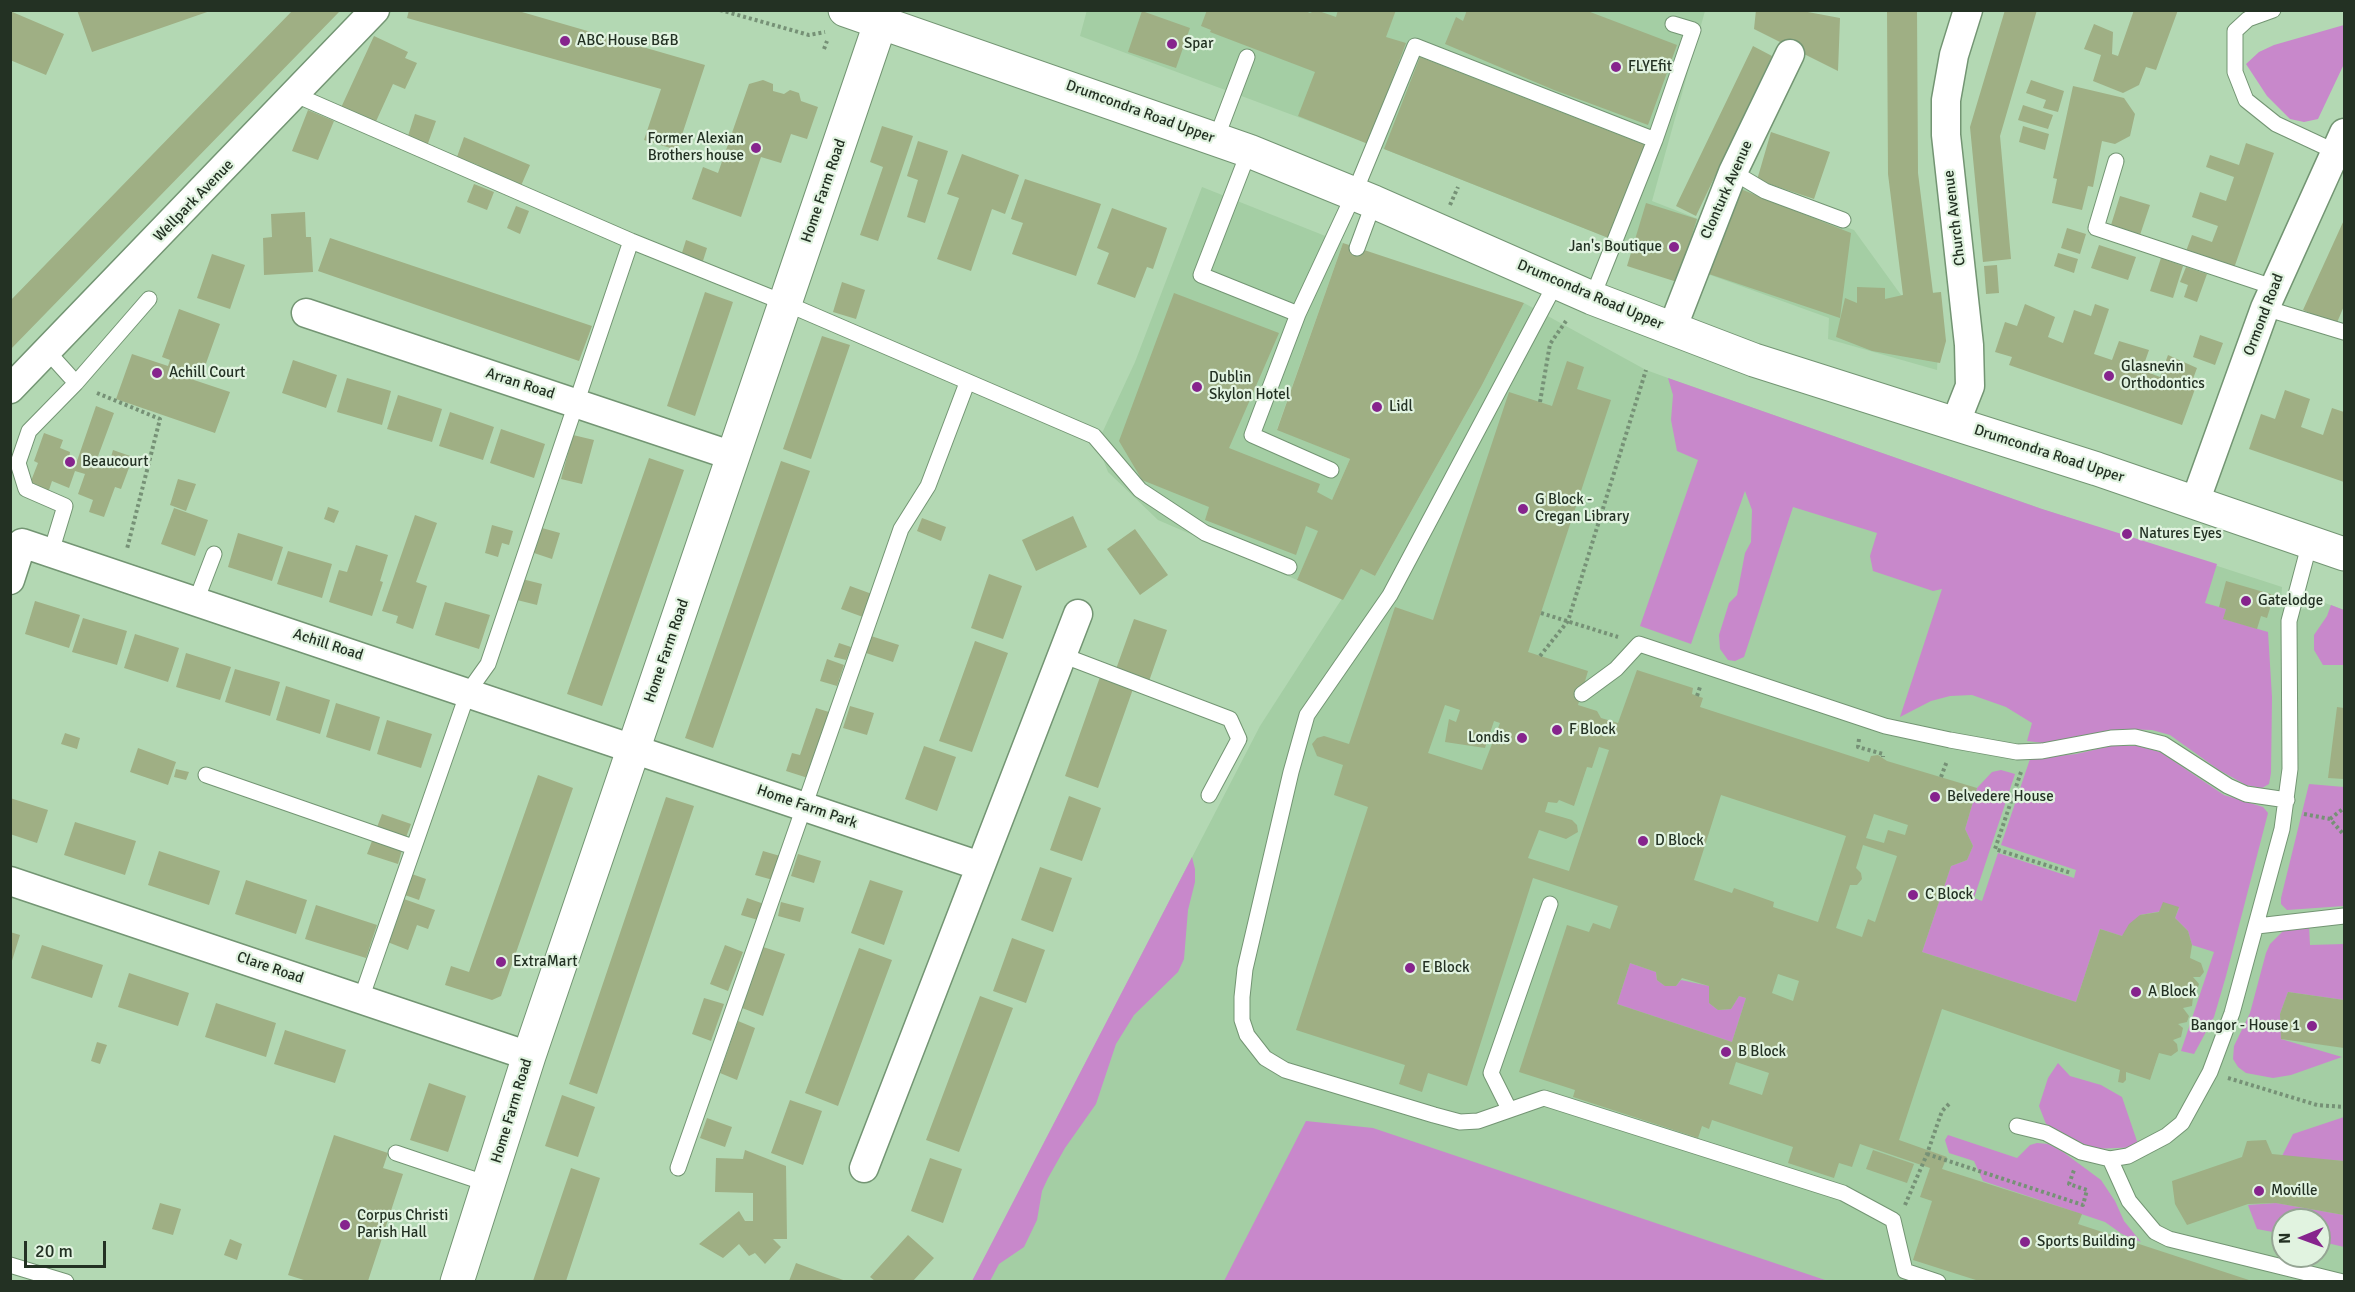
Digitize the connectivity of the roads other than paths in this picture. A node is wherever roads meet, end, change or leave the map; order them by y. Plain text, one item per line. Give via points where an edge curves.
1 (375, 10) edge
2 (2273, 10) edge
3 (1966, 11) edge
4 (838, 21) edge
5 (881, 21) junction
6 (1673, 24) dead end
7 (1790, 54) dead end
8 (1247, 57) dead end
9 (296, 95) junction
10 (1216, 139) junction
11 (1655, 140) junction
12 (2340, 142) edge
13 (1249, 151) junction
14 (2116, 161) dead end
15 (1733, 172) junction
16 (1364, 198) junction
17 (1843, 220) dead end
18 (631, 241) junction
19 (1357, 248) dead end
20 (1557, 281) junction
21 (2269, 297) junction
22 (1592, 298) junction
23 (149, 299) dead end
24 (785, 303) junction
25 (306, 313) dead end
26 (1298, 314) junction
27 (1672, 329) junction
28 (2344, 332) edge
29 (48, 352) junction
30 (76, 383) junction
31 (968, 383) junction
32 (10, 389) edge
33 (575, 403) junction
34 (1955, 424) junction
35 (733, 456) junction
36 (1331, 470) dead end
37 (2195, 502) junction
38 (2310, 542) junction
39 (51, 552) junction
40 (214, 554) dead end
41 (2344, 554) edge
42 (1289, 567) dead end
43 (10, 580) edge
44 (196, 601) junction
45 (1078, 614) dead end
46 (1062, 655) junction
47 (468, 692) junction
48 (1582, 694) dead end
49 (634, 747) junction
50 (206, 775) dead end
51 (1209, 795) dead end
52 (2287, 800) junction
53 (806, 806) junction
54 (413, 847) junction
55 (980, 866) junction
56 (10, 881) edge
57 (1550, 904) dead end
58 (2344, 916) edge
59 (2257, 926) junction
60 (361, 999) junction
61 (529, 1056) junction
62 (1509, 1109) junction
63 (2017, 1126) dead end
64 (396, 1153) dead end
65 (2110, 1159) junction
66 (678, 1168) dead end
67 (864, 1168) dead end
68 (489, 1184) junction
69 (10, 1265) edge
70 (66, 1281) edge
71 (457, 1281) edge
72 (1938, 1281) edge
73 (2343, 1281) edge

1 - 9 street, Wellpark Avenue
2 - 12 lane via 2248,19 2235,32 2235,72 2246,100 2276,124
3 - 34 street, Church Avenue via 1946,100 1946,135 1969,345 1970,386
4 - 5 main road, Drumcondra Road Upper
5 - 10 main road, Drumcondra Road Upper
5 - 24 main road, Home Farm Road
6 - 11 lane via 1693,30
7 - 15 street, Clonturk Avenue
8 - 10 lane
9 - 18 lane
9 - 29 street, Wellpark Avenue
10 - 13 main road, Drumcondra Road Upper
11 - 16 lane via 1415,46
11 - 22 lane
12 - 21 street, Ormond Road
13 - 16 main road, Drumcondra Road Upper
13 - 26 lane via 1201,275
14 - 21 lane via 2096,228
15 - 17 lane via 1765,191
15 - 27 street, Clonturk Avenue
16 - 19 lane
16 - 20 main road, Drumcondra Road Upper
16 - 26 lane
18 - 24 lane
18 - 33 lane
20 - 22 main road, Drumcondra Road Upper
20 - 62 lane via 1390,595 1307,715 1245,969 1242,997 1242,1020 1254,1048 1285,1070 1460,1122 1478,1121
21 - 28 lane
21 - 37 street, Ormond Road
22 - 27 main road, Drumcondra Road Upper
23 - 30 lane
24 - 31 lane
24 - 35 main road, Home Farm Road
25 - 33 street, Arran Road
26 - 36 lane via 1252,435
27 - 34 main road, Drumcondra Road Upper
29 - 30 lane
29 - 32 street, Wellpark Avenue
30 - 39 lane via 29,431 18,463 26,489 65,506
31 - 42 lane via 1094,436 1140,490 1205,533
31 - 53 lane via 928,486 901,529
33 - 35 street, Arran Road
33 - 47 lane via 488,664
34 - 37 main road, Drumcondra Road Upper
35 - 49 main road, Home Farm Road
37 - 38 main road, Drumcondra Road Upper
38 - 41 main road, Drumcondra Road Upper
38 - 52 lane via 2289,621
39 - 43 street, Achill Road via 22,543
39 - 44 street, Achill Road
40 - 44 lane
44 - 47 street, Achill Road
45 - 46 street
46 - 51 lane via 1230,719 1239,739
46 - 55 street
47 - 49 street, Achill Road
47 - 54 lane
48 - 52 lane via 1616,669 1639,644 1885,726 1950,740 2028,752 2135,737 2163,744 2246,794
49 - 53 street, Home Farm Park
49 - 61 main road, Home Farm Road
50 - 54 lane
52 - 59 lane
53 - 55 street, Home Farm Park
53 - 66 lane
54 - 60 lane
55 - 67 street
56 - 60 street, Clare Road
57 - 62 lane via 1491,1073
58 - 59 lane
59 - 65 lane via 2210,1072 2182,1123 2127,1156
60 - 61 street, Clare Road
61 - 68 main road, Home Farm Road
62 - 72 lane via 1544,1098 1843,1193 1893,1220 1905,1271
63 - 65 lane via 2046,1133 2081,1152
64 - 68 lane
65 - 73 lane via 2129,1201 2155,1232 2169,1239
68 - 71 main road, Home Farm Road
69 - 70 lane

